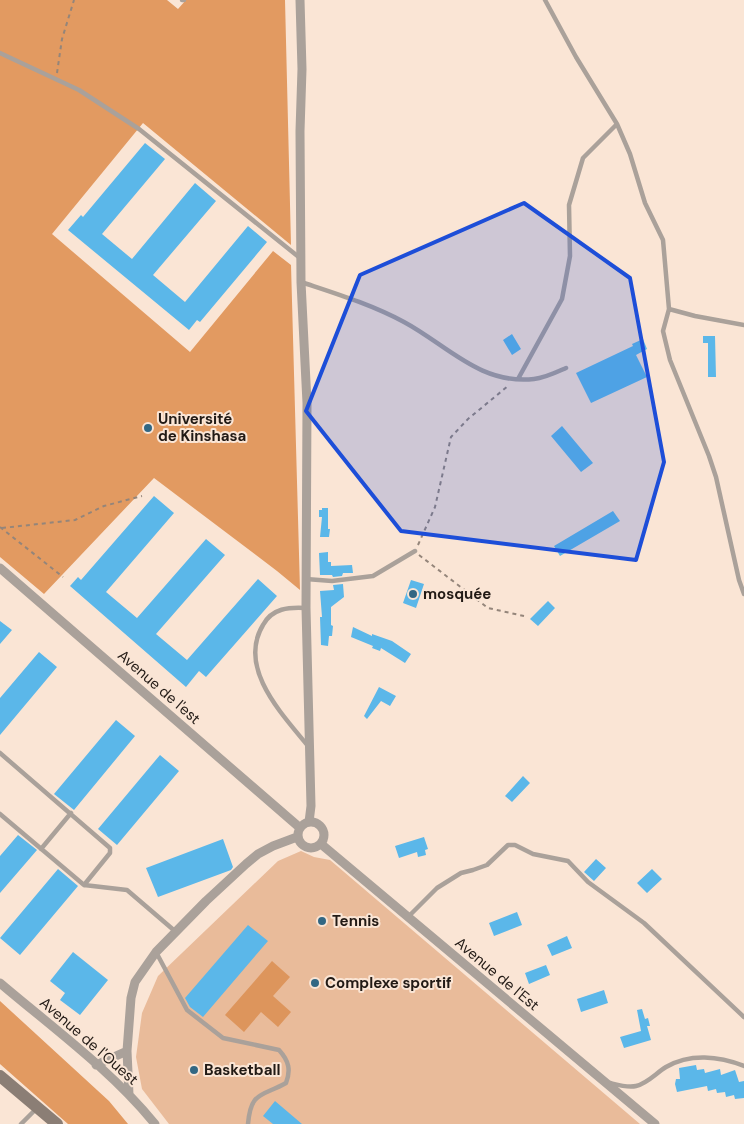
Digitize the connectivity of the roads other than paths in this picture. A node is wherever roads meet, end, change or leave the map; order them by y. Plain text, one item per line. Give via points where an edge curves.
1 (300, 0) edge
2 (545, 0) edge
3 (0, 53) edge
4 (617, 124) junction
5 (301, 259) junction
6 (301, 282) junction
7 (669, 309) junction
8 (744, 326) edge
9 (566, 368) dead end
10 (518, 379) junction
11 (415, 551) road end
12 (1, 570) edge
13 (306, 579) junction
14 (744, 594) edge
15 (306, 608) junction
16 (309, 748) junction
17 (0, 754) edge
18 (0, 814) edge
19 (71, 814) junction
20 (309, 822) junction
21 (298, 832) junction
22 (321, 844) junction
23 (41, 849) junction
24 (84, 885) junction
25 (408, 916) junction
26 (176, 932) junction
27 (156, 952) junction
28 (0, 984) edge
29 (744, 1017) edge
30 (127, 1051) junction
31 (96, 1065) junction
32 (744, 1066) edge
33 (0, 1076) edge
34 (604, 1082) junction
35 (129, 1094) junction
36 (38, 1107) junction
37 (21, 1124) edge
38 (57, 1124) edge
39 (155, 1124) edge
40 (248, 1124) edge
41 (655, 1124) edge

1 - 5 street
2 - 4 lane
3 - 5 lane via 79,90 139,129
4 - 7 lane via 645,203 663,240
4 - 10 lane via 583,158 569,205 570,256 562,299
5 - 6 street
6 - 10 lane via 360,301 406,323 464,362 495,377
6 - 13 street via 307,403
7 - 8 lane
7 - 14 lane via 663,331 670,360 714,470
9 - 10 lane via 535,380
11 - 13 lane via 373,576 332,582
12 - 21 street, Avenue de l'est
13 - 15 street
15 - 16 street
15 - 16 lane via 290,607 265,620 257,635 254,651 257,669 271,698
16 - 20 street
17 - 19 lane
18 - 23 lane
19 - 23 lane
19 - 24 lane via 111,851
20 - 21 street
20 - 22 street via 321,828 324,837
21 - 22 street via 301,844 308,848
21 - 26 street via 258,854
22 - 25 street, Avenue de l'Est
23 - 24 lane
24 - 26 lane via 127,890
25 - 29 lane via 437,888 461,873 487,865 508,845 515,845 533,854 568,861 588,882 644,923
25 - 34 street, Avenue de l'Est
26 - 27 street
27 - 30 street via 135,982
27 - 40 lane via 187,1010 223,1038 279,1050 285,1057 289,1067 286,1083 254,1100 249,1109
28 - 31 street, Avenue de l'Ouest
30 - 31 street
30 - 35 street
31 - 35 street, Avenue de l'Ouest
32 - 34 lane via 707,1056 682,1060 637,1086
33 - 36 street
34 - 41 street, Avenue de l'Est
35 - 39 street, Avenue de l'Ouest
36 - 37 lane
36 - 38 street

